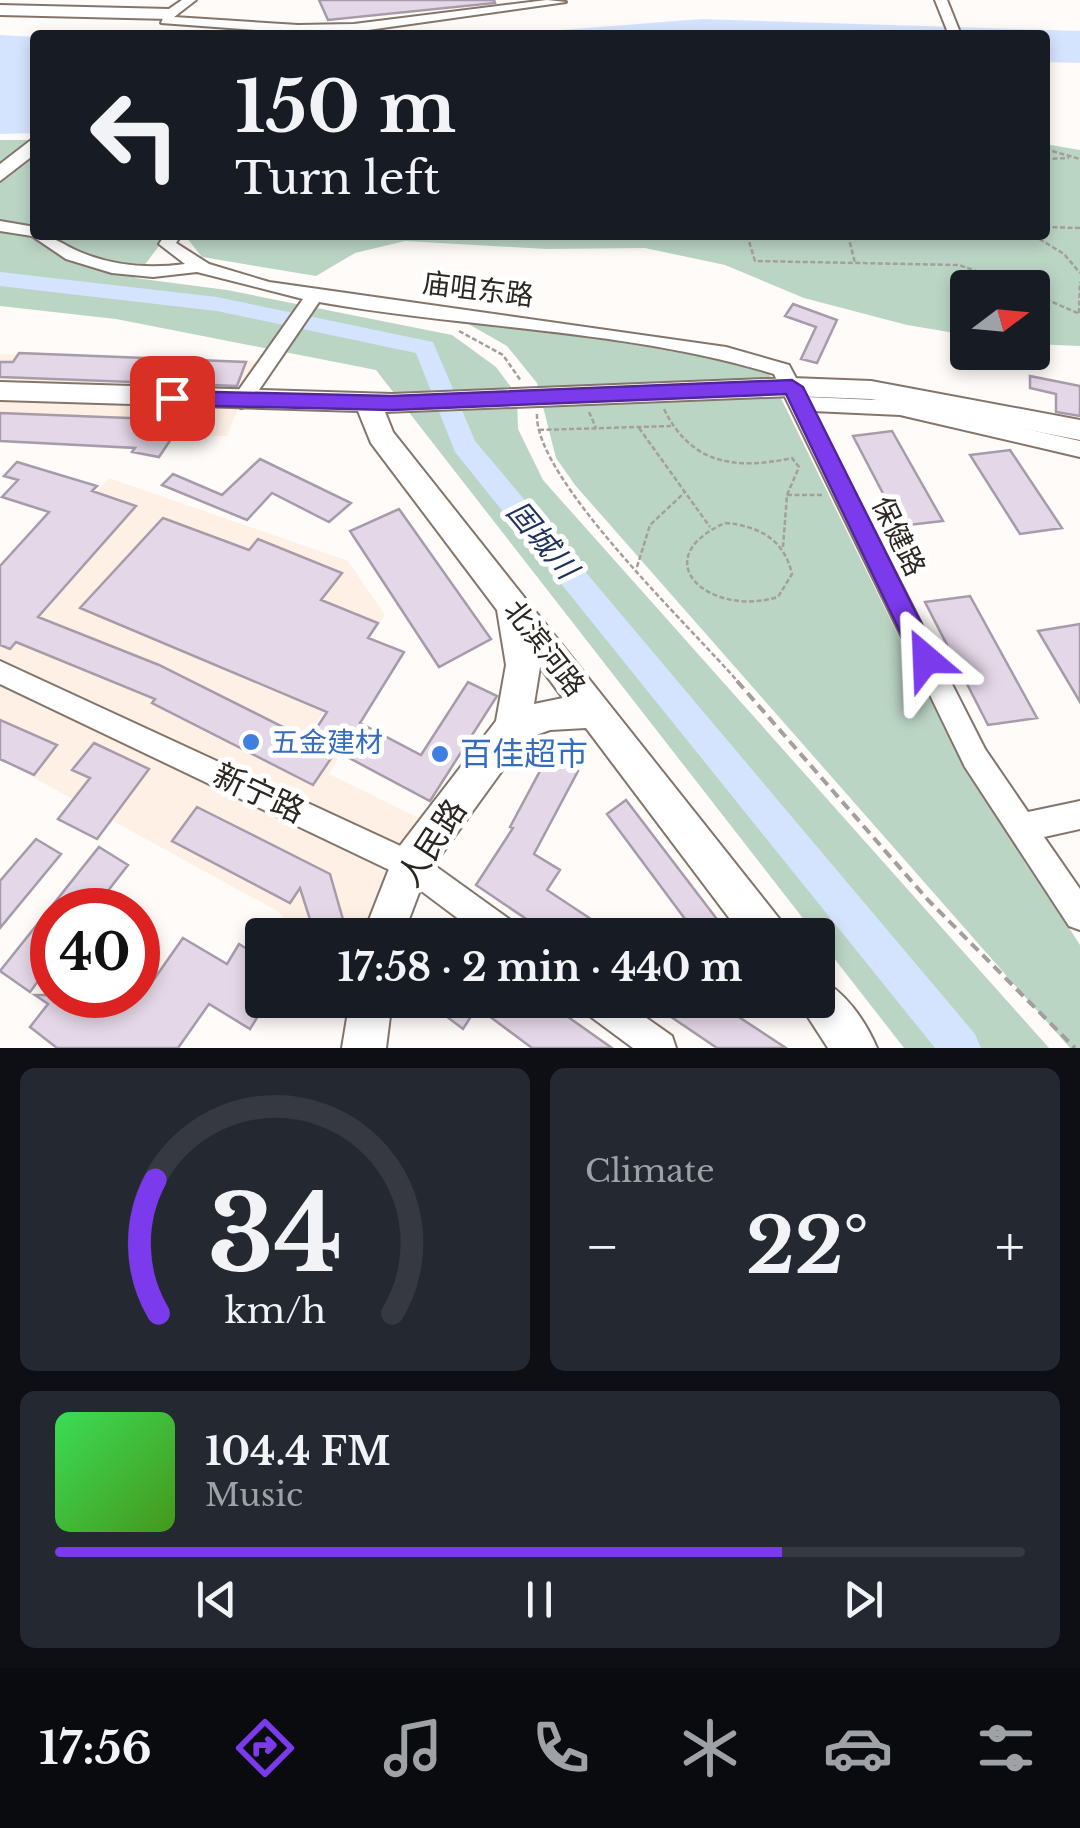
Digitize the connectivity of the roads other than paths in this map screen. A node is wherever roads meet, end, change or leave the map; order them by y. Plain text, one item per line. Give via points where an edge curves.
1 (190, 0) edge
2 (941, 0) edge
3 (560, 2) edge
4 (0, 10) edge
5 (162, 23) edge
6 (953, 30) edge
7 (30, 150) edge
8 (0, 176) edge
9 (0, 226) edge
10 (30, 232) edge
11 (47, 240) edge
12 (170, 240) edge
13 (192, 268) junction
14 (310, 302) junction
15 (0, 391) edge
16 (797, 395) junction
17 (241, 401) junction
18 (380, 403) junction
19 (1080, 430) edge
20 (1080, 449) edge
21 (510, 604) junction
22 (0, 672) edge
23 (594, 712) junction
24 (512, 727) junction
25 (1080, 815) edge
26 (1020, 828) junction
27 (410, 865) junction
28 (1080, 914) edge
29 (390, 918) edge
30 (482, 918) edge
31 (755, 918) edge
32 (369, 1018) edge
33 (619, 1018) edge
34 (832, 1018) edge
35 (364, 1048) edge
36 (660, 1048) edge
37 (855, 1048) edge

1 - 5 street
2 - 6 street
3 - 5 street via 354,28
4 - 5 main road
7 - 8 main road
9 - 10 street
11 - 13 street, 庙咀东路 via 78,259 154,273
12 - 13 street
13 - 14 street, 庙咀东路
14 - 16 street, 庙咀东路 via 660,340 762,360 782,370
14 - 17 street
15 - 17 main road
16 - 18 main road
16 - 19 main road via 871,390
16 - 20 street via 900,408
16 - 26 street, 保健路 via 975,758
17 - 18 main road
18 - 21 main road, 北滨河路 via 381,436
21 - 23 main road, 北滨河路
21 - 24 main road via 523,664
22 - 27 street, 新宁路
23 - 24 main road via 550,714
23 - 31 main road, 北滨河路
24 - 27 main road, 人民路
25 - 26 street
26 - 28 street, 保健路
27 - 29 main road, 人民路
27 - 30 street, 新宁路
32 - 35 main road
33 - 36 street
34 - 37 main road

